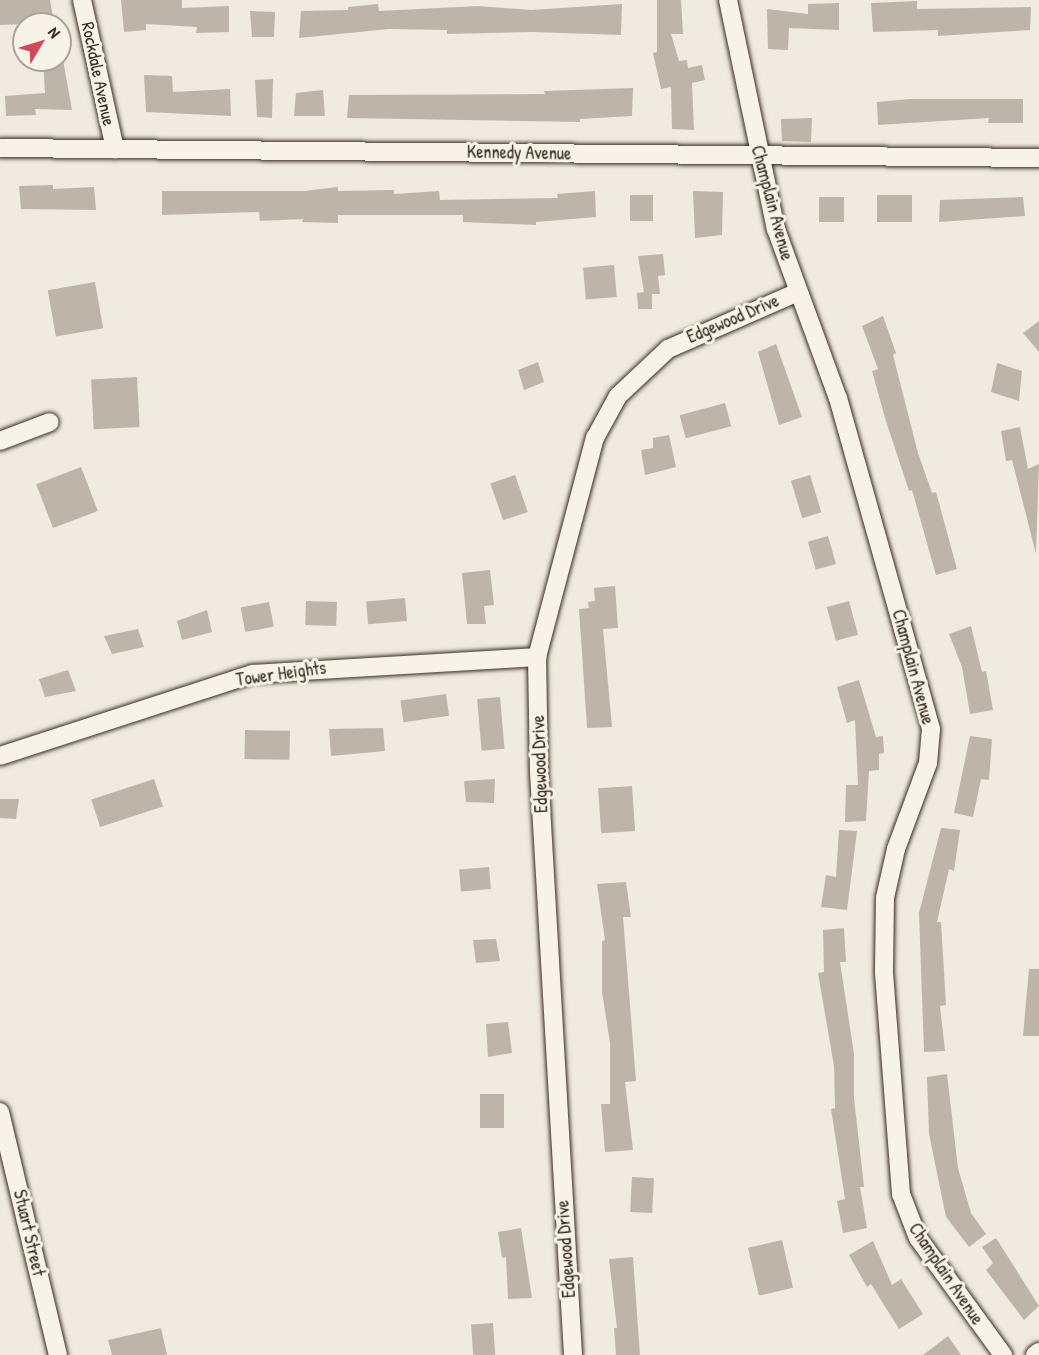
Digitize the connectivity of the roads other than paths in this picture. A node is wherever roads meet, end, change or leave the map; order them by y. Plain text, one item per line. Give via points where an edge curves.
1 (82, 0) edge
2 (728, 0) edge
3 (0, 148) edge
4 (115, 149) junction
5 (758, 155) junction
6 (1039, 158) edge
7 (798, 292) junction
8 (50, 422) dead end
9 (0, 441) edge
10 (537, 657) junction
11 (0, 756) edge
12 (0, 1112) edge
13 (1039, 1352) edge
14 (58, 1355) edge
15 (573, 1355) edge
16 (1003, 1355) edge
17 (1035, 1355) edge

1 - 4 street, Rockdale Avenue
2 - 5 street, Champlain Avenue
3 - 4 street, Kennedy Avenue
4 - 5 street, Kennedy Avenue
5 - 6 street, Kennedy Avenue
5 - 7 street, Champlain Avenue via 776,229
7 - 10 street, Edgewood Drive via 668,349 618,396 596,438
7 - 16 street, Champlain Avenue via 838,398 931,729 928,763 896,849 885,898 884,973 901,1194 918,1238
8 - 9 street
10 - 11 street, Tower Heights via 253,674
10 - 15 street, Edgewood Drive via 539,772
12 - 14 street, Stuart Street
13 - 17 street

